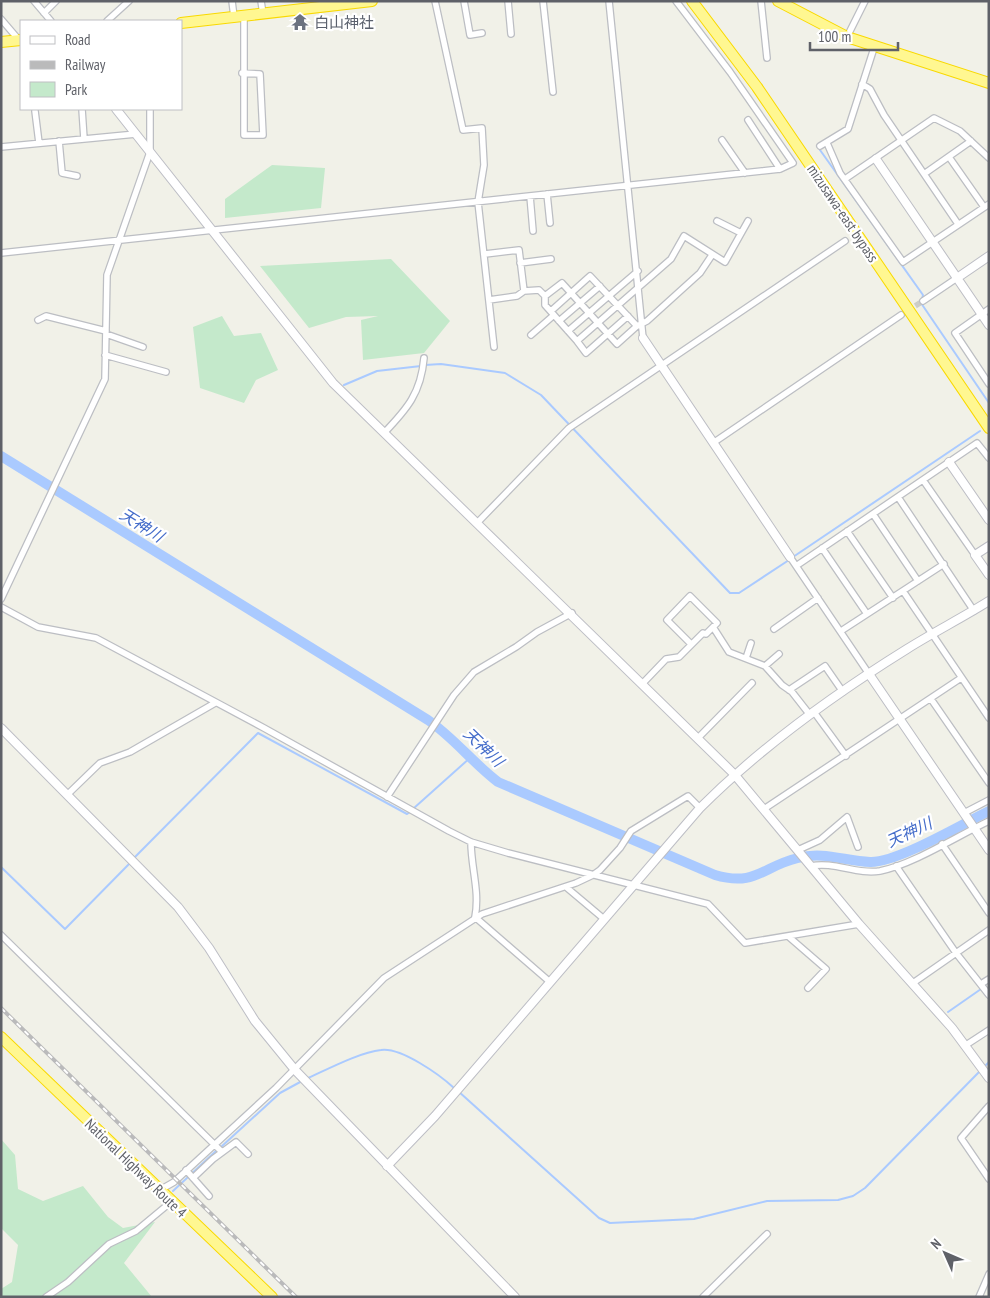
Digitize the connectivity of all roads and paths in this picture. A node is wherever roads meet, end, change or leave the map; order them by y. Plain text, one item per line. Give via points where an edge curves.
1 (34, 1) edge
2 (56, 1) edge
3 (129, 1) edge
4 (232, 1) edge
5 (261, 1) edge
6 (372, 1) edge
7 (435, 1) edge
8 (464, 1) edge
9 (508, 1) edge
10 (543, 1) edge
11 (608, 1) edge
12 (676, 1) edge
13 (692, 1) edge
14 (761, 1) edge
15 (778, 1) edge
16 (864, 1) edge
17 (797, 6) edge
18 (44, 13) junction
19 (263, 14) junction
20 (239, 17) junction
21 (1, 19) edge
22 (50, 20) edge
23 (108, 20) edge
24 (182, 23) edge
25 (482, 33) dead end
26 (511, 34) dead end
27 (847, 37) junction
28 (20, 40) edge
29 (1, 42) edge
30 (874, 48) junction
31 (767, 58) dead end
32 (242, 73) junction
33 (989, 82) edge
34 (862, 84) junction
35 (554, 92) dead end
36 (82, 110) edge
37 (117, 110) edge
38 (150, 110) edge
39 (35, 111) dead end
40 (748, 120) dead end
41 (136, 134) junction
42 (84, 139) junction
43 (722, 140) dead end
44 (59, 141) junction
45 (901, 141) junction
46 (971, 142) junction
47 (39, 143) junction
48 (827, 143) junction
49 (820, 146) dead end
50 (1, 147) edge
51 (150, 152) junction
52 (949, 157) junction
53 (989, 158) edge
54 (876, 159) junction
55 (780, 169) junction
56 (745, 173) junction
57 (924, 174) junction
58 (77, 176) dead end
59 (845, 178) junction
60 (629, 186) junction
61 (547, 194) junction
62 (530, 196) junction
63 (478, 202) junction
64 (986, 205) edge
65 (717, 221) dead end
66 (748, 221) dead end
67 (550, 224) dead end
68 (958, 224) junction
69 (211, 230) junction
70 (533, 231) dead end
71 (741, 233) junction
72 (118, 240) junction
73 (845, 242) dead end
74 (933, 242) junction
75 (1, 253) edge
76 (485, 254) junction
77 (712, 255) junction
78 (989, 256) edge
79 (551, 259) dead end
80 (520, 263) junction
81 (638, 271) junction
82 (957, 278) junction
83 (600, 286) junction
84 (640, 288) junction
85 (524, 291) junction
86 (571, 294) junction
87 (545, 296) junction
88 (608, 296) junction
89 (489, 300) junction
90 (923, 301) tunnel mouth
91 (580, 304) junction
92 (617, 306) junction
93 (985, 312) edge
94 (552, 313) junction
95 (588, 314) junction
96 (902, 315) tunnel mouth
97 (628, 316) junction
98 (38, 320) dead end
99 (559, 321) junction
100 (597, 324) junction
101 (639, 325) junction
102 (989, 325) edge
103 (568, 331) junction
104 (106, 333) junction
105 (608, 334) junction
106 (531, 336) dead end
107 (643, 338) joint
108 (576, 341) junction
109 (143, 347) dead end
110 (494, 347) dead end
111 (105, 355) junction
112 (424, 358) dead end
113 (661, 366) junction
114 (166, 372) dead end
115 (989, 384) edge
116 (989, 428) edge
117 (384, 434) junction
118 (713, 443) junction
119 (989, 458) edge
120 (949, 462) junction
121 (923, 480) junction
122 (898, 497) junction
123 (872, 514) junction
124 (989, 520) edge
125 (478, 522) junction
126 (847, 531) junction
127 (989, 546) edge
128 (822, 548) junction
129 (975, 555) junction
130 (793, 561) junction
131 (944, 564) junction
132 (989, 575) edge
133 (918, 581) junction
134 (903, 591) junction
135 (818, 598) junction
136 (893, 598) junction
137 (1, 599) edge
138 (989, 601) edge
139 (1, 607) edge
140 (974, 611) junction
141 (572, 613) junction
142 (867, 614) junction
143 (713, 627) junction
144 (774, 629) dead end
145 (841, 632) junction
146 (932, 634) junction
147 (691, 644) junction
148 (751, 644) dead end
149 (779, 654) dead end
150 (746, 658) junction
151 (764, 666) junction
152 (869, 674) junction
153 (961, 678) junction
154 (643, 683) junction
155 (752, 684) dead end
156 (789, 690) junction
157 (843, 692) junction
158 (931, 699) junction
159 (216, 703) junction
160 (812, 713) junction
161 (989, 718) edge
162 (900, 719) junction
163 (1, 728) edge
164 (698, 738) junction
165 (846, 756) junction
166 (734, 774) junction
167 (989, 783) edge
168 (68, 794) junction
169 (386, 796) junction
170 (989, 800) edge
171 (700, 808) junction
172 (764, 809) junction
173 (964, 813) junction
174 (989, 821) edge
175 (974, 828) junction
176 (472, 842) junction
177 (942, 844) junction
178 (858, 847) dead end
179 (798, 850) junction
180 (989, 850) edge
181 (811, 866) junction
182 (896, 866) junction
183 (593, 875) junction
184 (632, 886) junction
185 (566, 887) junction
186 (989, 913) edge
187 (475, 917) junction
188 (604, 919) junction
189 (859, 924) junction
190 (989, 930) edge
191 (1, 935) edge
192 (789, 937) junction
193 (956, 953) junction
194 (989, 978) edge
195 (550, 982) junction
196 (913, 983) junction
197 (980, 984) junction
198 (808, 988) dead end
199 (987, 991) edge
200 (989, 1030) edge
201 (3, 1043) edge
202 (966, 1046) junction
203 (294, 1070) junction
204 (989, 1078) edge
205 (989, 1106) edge
206 (218, 1147) junction
207 (248, 1154) dead end
208 (387, 1166) junction
209 (190, 1174) junction
210 (989, 1179) edge
211 (160, 1190) junction
212 (209, 1196) dead end
213 (171, 1202) junction
214 (767, 1234) dead end
215 (989, 1274) edge
216 (46, 1297) edge
217 (272, 1297) edge
218 (514, 1297) edge
219 (703, 1297) edge
220 (980, 1297) edge

1 - 18 street
2 - 18 street
3 - 23 street
4 - 20 street
5 - 19 street
6 - 19 highway
7 - 63 street via 463,130 482,128 484,165
8 - 25 street via 470,35
9 - 26 street
10 - 35 street
11 - 60 street
12 - 55 street via 793,163
13 - 116 highway, mizusawa-east bypass via 757,87
14 - 31 street
15 - 17 highway
16 - 27 street
17 - 27 highway
18 - 22 street
19 - 20 highway
20 - 24 highway
20 - 32 street
21 - 28 street
27 - 30 highway
28 - 29 highway
30 - 33 highway
30 - 34 street
32 - 32 street via 244,135 263,135 260,74
34 - 45 street via 870,89
34 - 48 street via 848,129
36 - 42 street
37 - 41 street
38 - 51 street
39 - 47 street
40 - 55 street
41 - 42 street
41 - 51 street
42 - 44 street
43 - 56 street
44 - 47 street
44 - 58 street via 62,173
45 - 46 street via 934,118 960,131
45 - 54 street
45 - 57 street
46 - 52 street
46 - 53 street
47 - 50 street
48 - 49 street
48 - 59 street
51 - 69 street
51 - 72 street
52 - 57 street
52 - 64 street
54 - 59 street
54 - 74 street
55 - 56 street
56 - 60 street
57 - 68 street
59 - 74 street via 903,262
60 - 61 street
60 - 81 street
61 - 62 street
61 - 67 street
62 - 63 street
62 - 70 street
63 - 69 street
63 - 76 street
64 - 68 street
65 - 71 street
66 - 71 street
68 - 74 street
69 - 72 street
69 - 117 street via 320,369
71 - 77 street via 725,262
72 - 75 street
72 - 104 street via 107,275
73 - 113 street
74 - 82 street
76 - 80 street via 519,250
76 - 89 street
77 - 84 street via 684,236 672,259
77 - 101 street via 700,273
78 - 82 street
79 - 80 street
80 - 85 street
81 - 84 street
81 - 88 street
82 - 90 street
82 - 93 street
83 - 86 street via 590,276
83 - 88 street
83 - 91 street
84 - 92 street
84 - 101 street
85 - 87 street via 539,290
85 - 89 street via 516,296
86 - 87 street via 562,283
86 - 91 street
86 - 94 street
87 - 94 street via 545,305
88 - 92 street
88 - 95 street
89 - 110 street
91 - 95 street
91 - 99 street
92 - 97 street
92 - 100 street
93 - 102 street
93 - 115 street via 955,334
94 - 99 street
94 - 106 street
95 - 100 street
95 - 103 street
96 - 118 street
97 - 101 street
97 - 105 street
98 - 104 street via 46,316
99 - 103 street
100 - 105 street
100 - 108 street
101 - 105 street via 617,344
101 - 107 street
103 - 108 street
104 - 109 street
104 - 111 street
105 - 108 street via 586,353
107 - 113 street
111 - 114 street
111 - 137 street via 105,379
112 - 117 street via 422,376 411,405
113 - 118 street
113 - 125 street via 572,426
117 - 125 street
118 - 130 street
119 - 120 street via 978,443
120 - 121 street
120 - 124 street
121 - 122 street
121 - 129 street
122 - 123 street
122 - 131 street
123 - 126 street
123 - 133 street
125 - 141 street
126 - 128 street
126 - 136 street
127 - 129 street
128 - 130 street
128 - 142 street
129 - 132 street
130 - 135 street
131 - 133 street
131 - 140 street
133 - 134 street
134 - 136 street
134 - 146 street
135 - 144 street
135 - 145 street
136 - 142 street
138 - 140 street
139 - 159 street via 38,627 96,638
140 - 146 street
141 - 154 street
141 - 169 street via 474,672 454,695
142 - 145 street
143 - 147 street
143 - 147 street via 717,623 690,596 667,620
143 - 150 street via 730,652
145 - 152 street
146 - 152 street
146 - 153 street
147 - 154 street via 679,657 666,659
148 - 150 street
149 - 151 street
150 - 151 street
151 - 156 street
152 - 157 street
152 - 162 street
153 - 158 street
153 - 161 street
154 - 164 street
155 - 164 street
156 - 157 street via 825,666
156 - 160 street
157 - 160 street
158 - 162 street
158 - 167 street
159 - 168 street via 130,752 100,763
159 - 169 street
160 - 165 street
160 - 166 street
162 - 165 street
162 - 173 street
163 - 168 street
164 - 166 street
165 - 172 street
166 - 171 street
166 - 172 street
168 - 203 street via 178,907 209,948 255,1021
169 - 176 street
170 - 173 street
171 - 183 street via 688,796 631,831 620,848
171 - 184 street
172 - 179 street
173 - 175 street
174 - 175 street
175 - 177 street
175 - 180 street
176 - 183 street
176 - 187 street via 471,861 478,900
177 - 182 street
177 - 186 street
178 - 179 street via 847,817 820,840
179 - 181 street
181 - 182 street via 821,864 878,871
181 - 189 street
182 - 193 street
183 - 184 street
183 - 185 street
184 - 188 street
184 - 192 street via 708,904 745,944
185 - 187 street
185 - 188 street
187 - 195 street
187 - 203 street via 384,978
188 - 195 street
189 - 192 street
189 - 196 street
190 - 193 street
191 - 206 street
192 - 198 street via 826,969
193 - 196 street
193 - 197 street
194 - 197 street
195 - 208 street
196 - 202 street
197 - 199 street
200 - 202 street
201 - 211 highway, National Highway Route 4
202 - 204 street
203 - 206 street
203 - 208 street
205 - 210 street via 961,1138
206 - 207 street via 236,1142
206 - 209 street
206 - 209 street
208 - 218 street
209 - 211 street
209 - 212 street
211 - 213 highway, National Highway Route 4
213 - 216 street via 136,1231 108,1244 68,1282
213 - 217 highway, National Highway Route 4
214 - 219 street
215 - 220 street

